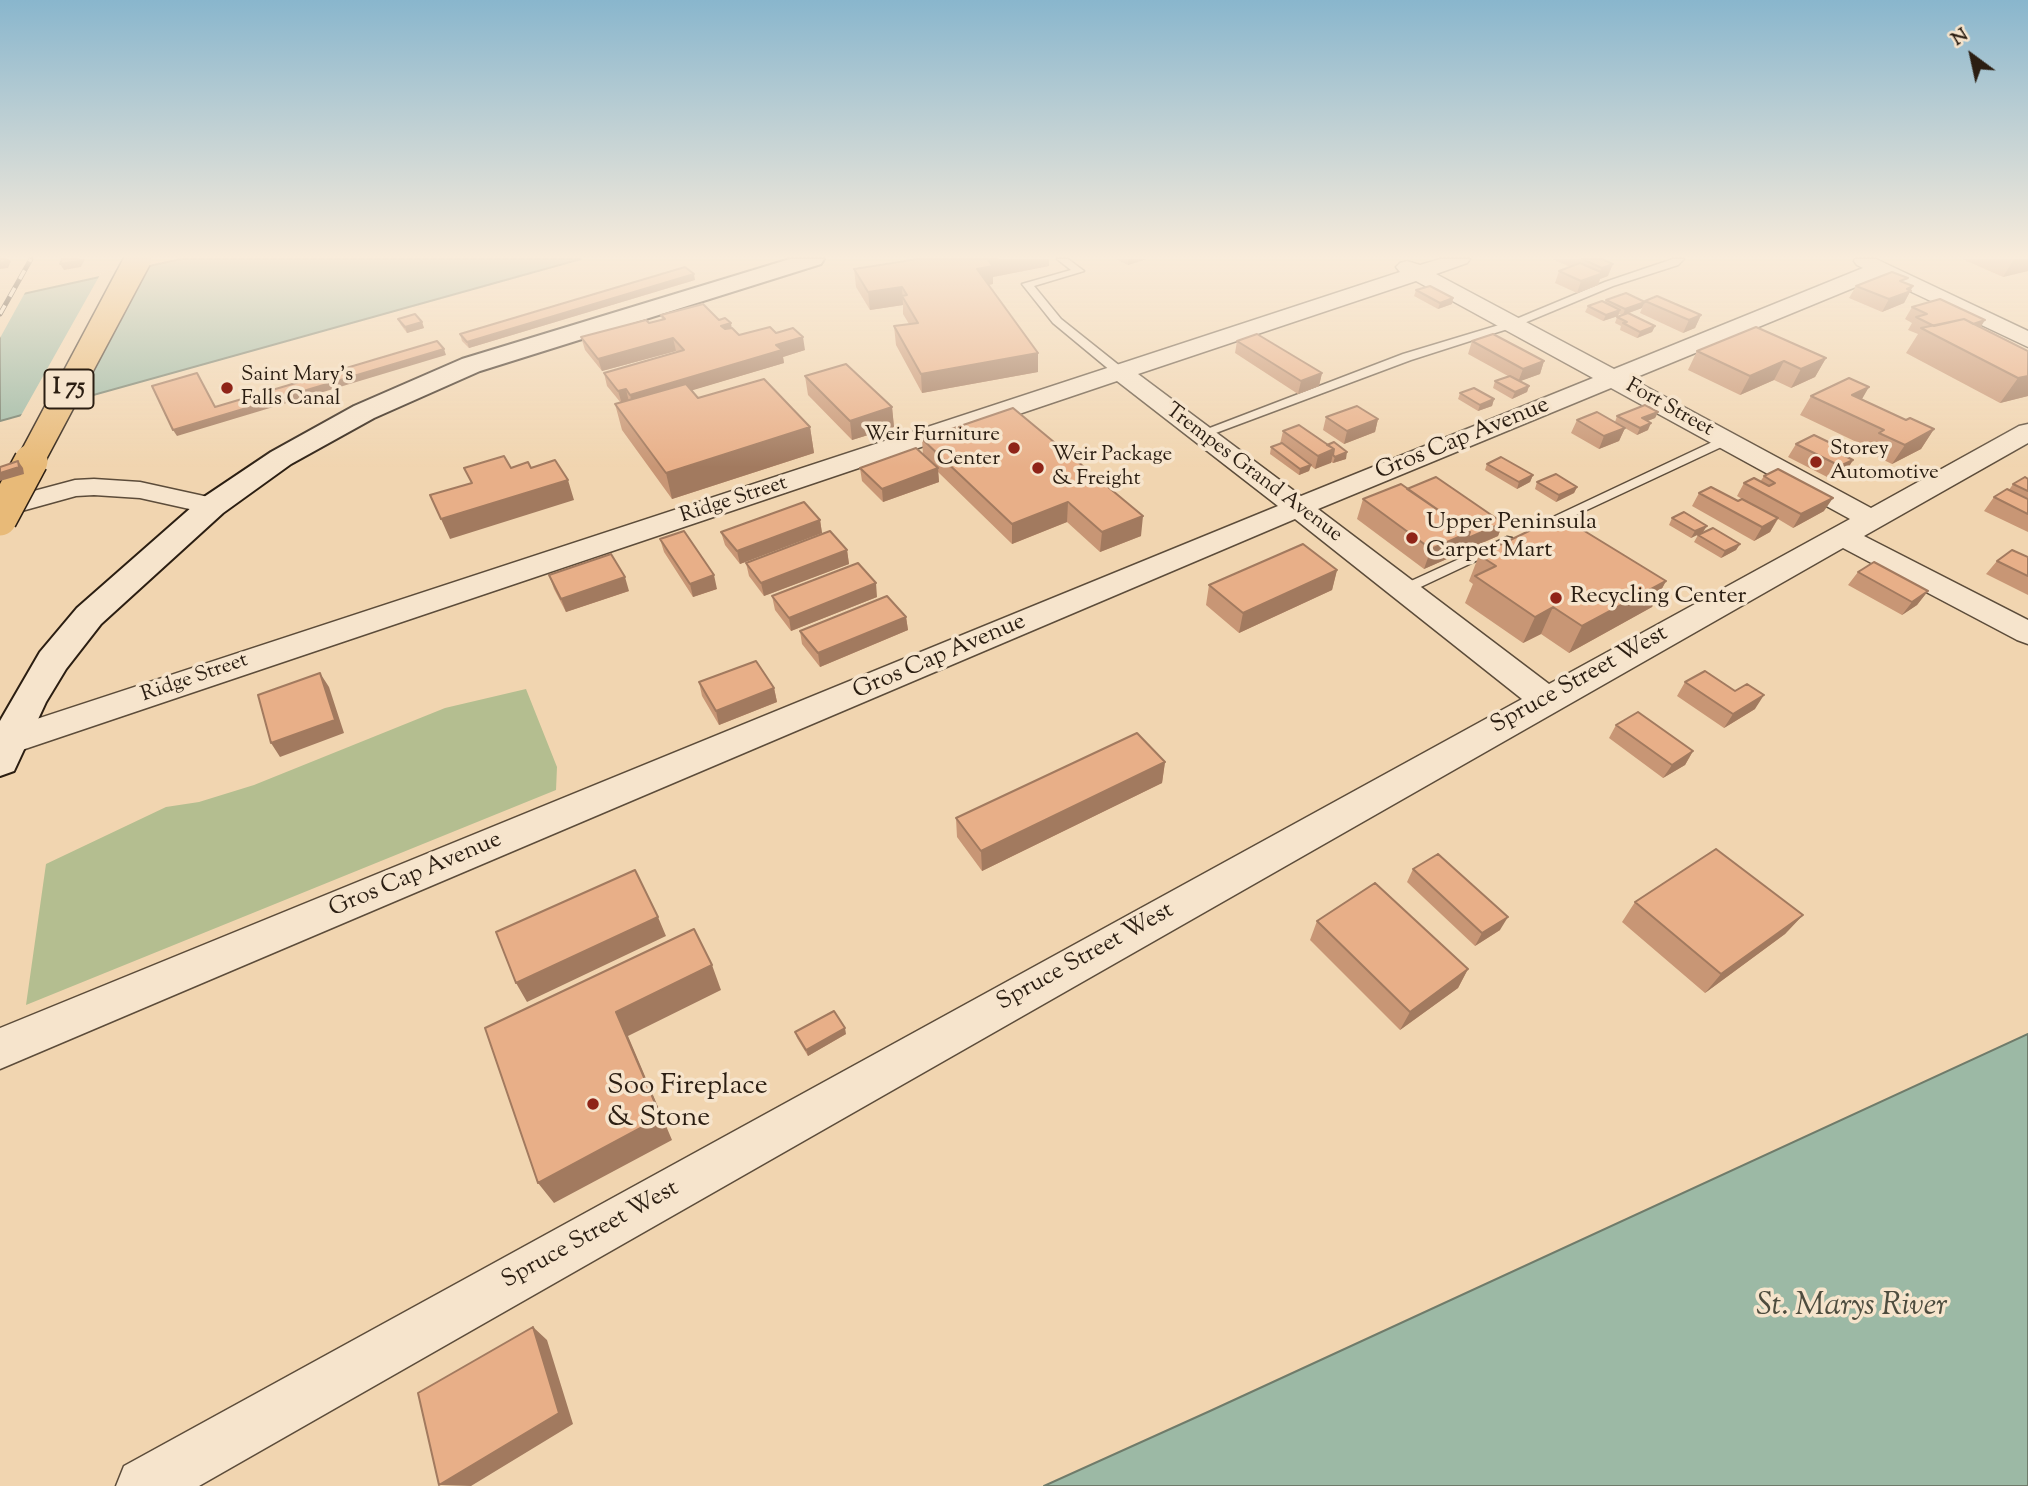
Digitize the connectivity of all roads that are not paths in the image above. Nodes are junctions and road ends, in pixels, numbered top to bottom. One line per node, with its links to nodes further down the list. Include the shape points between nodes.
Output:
1 (101, 328): 18 (highway, I 75, bridge)
2 (589, 328): 15 (street, via 471,365 364,412 281,458)
3 (1066, 328): 10 (lane, Trempes Grand Avenue)
4 (1253, 328): 10 (street, Ridge Street)
5 (1499, 328): 13 (lane, via 1407,357)
6 (1521, 328): 11 (street, Fort Street)
7 (1726, 328): 11 (street, Gros Cap Avenue)
8 (2004, 328): 9 (street)
9 (2028, 340)
10 (1121, 373): 13 (street, Trempes Grand Avenue); 23 (street, Ridge Street)
11 (1614, 378): 14 (street, Fort Street); 16 (street, Gros Cap Avenue)
12 (2028, 432): 19 (street, Spruce Street West)
13 (1200, 434): 16 (street, Trempes Grand Avenue)
14 (1725, 440): 19 (street, Fort Street); 20 (lane)
15 (212, 506): 17 (street, via 140,490 94,487); 23 (street, via 89,616 52,661)
16 (1297, 508): 20 (street, Trempes Grand Avenue); 24 (street, Gros Cap Avenue)
17 (0, 509)
18 (0, 519)
19 (1857, 528): 21 (street, Fort Street); 22 (street, Spruce Street West)
20 (1405, 589): 22 (street, Trempes Grand Avenue)
21 (2028, 633)
22 (1546, 700): 25 (street, Spruce Street West)
23 (3, 752)
24 (0, 1049)
25 (144, 1486)

